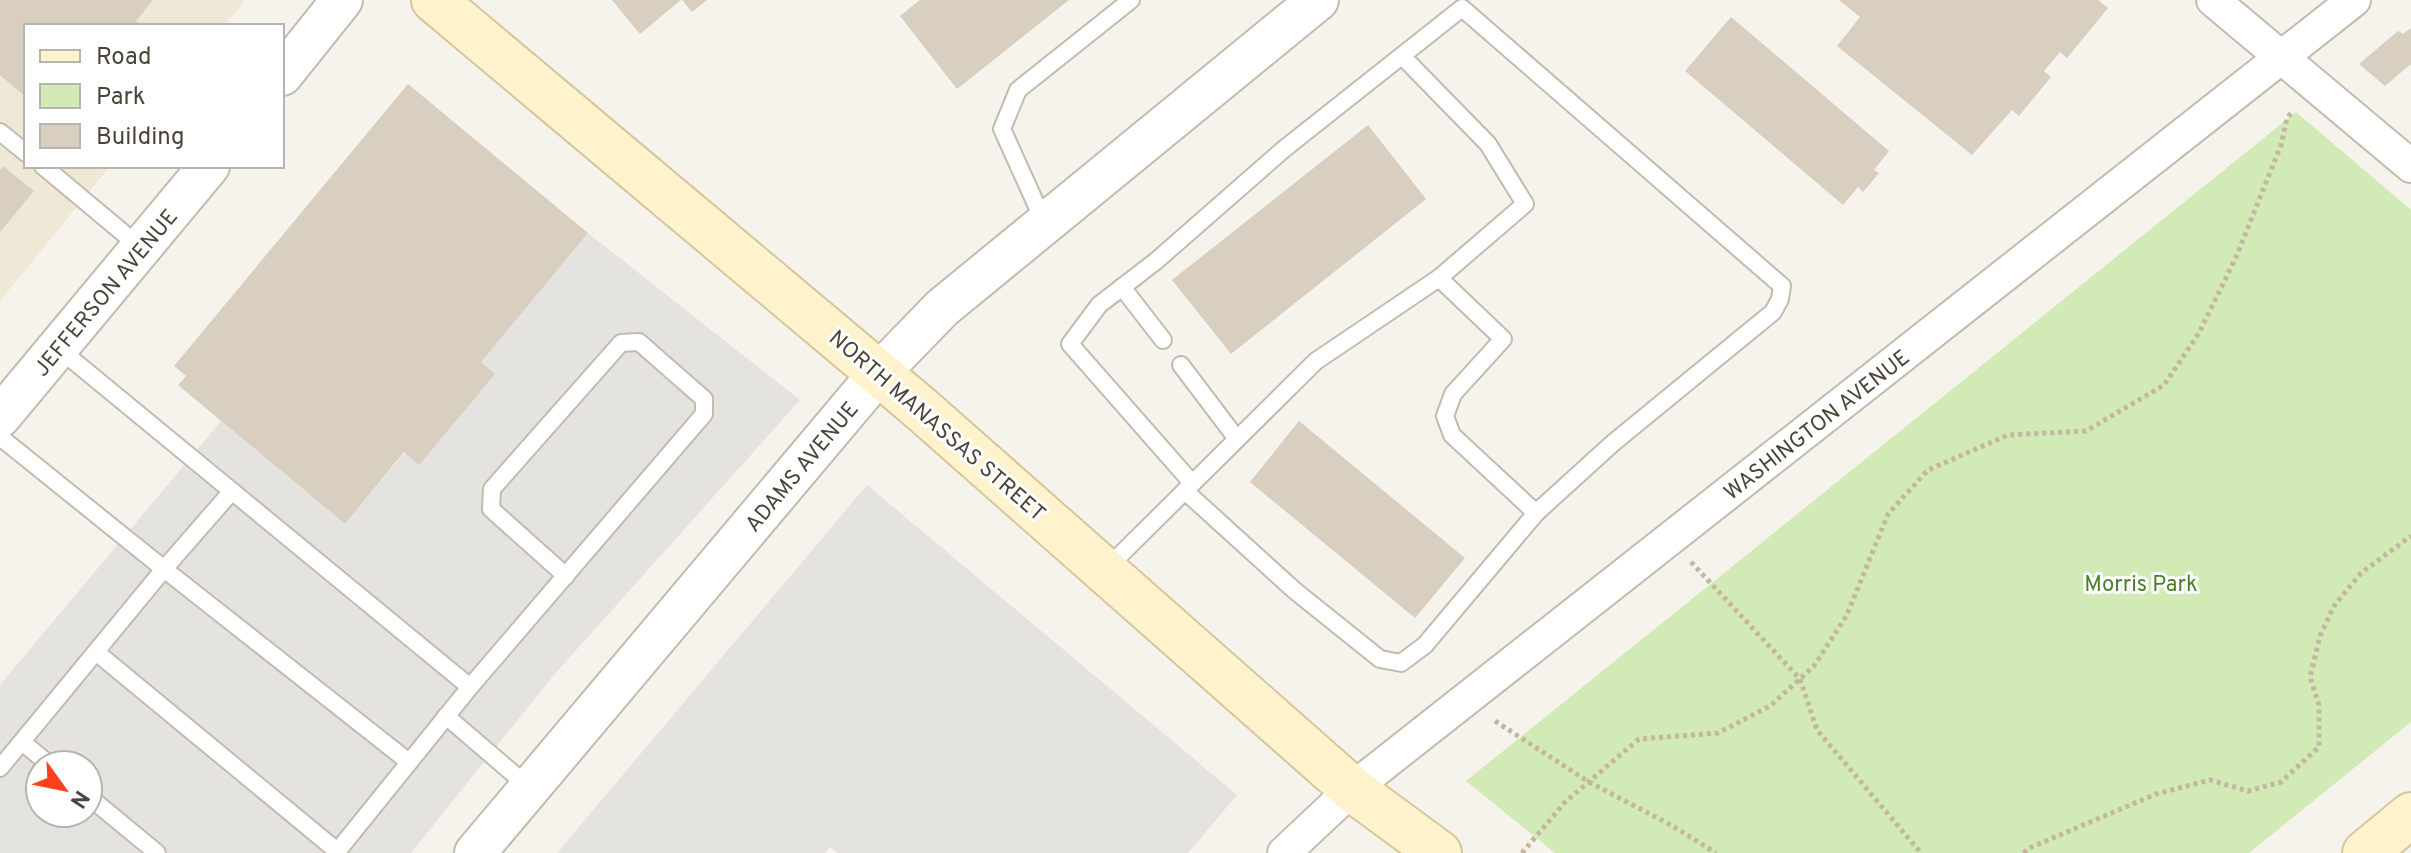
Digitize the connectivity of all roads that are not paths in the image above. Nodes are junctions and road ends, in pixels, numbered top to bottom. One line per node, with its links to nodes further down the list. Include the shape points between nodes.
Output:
1 (342, 0): 9 (street)
2 (434, 0): 22 (main road, NORTH MANASSAS STREET)
3 (1131, 0): 15 (lane, via 1018,90 1002,129)
4 (1318, 0): 15 (street, ADAMS AVENUE)
5 (2213, 0): 8 (street)
6 (2354, 0): 8 (street, WASHINGTON AVENUE)
7 (1402, 56): 17 (lane, via 1488,144 1525,204); 18 (lane); 28 (lane, via 1462,8 1782,286 1773,312)
8 (2283, 58): 12 (street); 40 (street, WASHINGTON AVENUE)
9 (284, 72)
10 (0, 132): 11 (lane)
11 (24, 151)
12 (2411, 166)
13 (45, 168): 16 (lane)
14 (207, 168): 16 (street, JEFFERSON AVENUE)
15 (1045, 225): 22 (street, ADAMS AVENUE, via 942,308)
16 (142, 248): 20 (street, JEFFERSON AVENUE)
17 (1439, 278): 25 (lane, via 1316,361); 28 (lane, via 1503,339 1453,394 1445,416 1452,435)
18 (1122, 287): 19 (lane); 26 (lane, via 1099,305 1070,344)
19 (1163, 340)
20 (58, 348): 23 (street, JEFFERSON AVENUE); 27 (lane)
21 (1181, 365): 25 (lane)
22 (879, 373): 30 (main road, NORTH MANASSAS STREET); 39 (street, ADAMS AVENUE)
23 (0, 417)
24 (0, 437): 29 (lane)
25 (1237, 439): 26 (lane)
26 (1189, 487): 28 (lane, via 1294,590 1380,659 1401,663 1425,645); 30 (lane)
27 (232, 491): 29 (lane); 33 (lane)
28 (1536, 513)
29 (164, 569): 32 (lane); 37 (lane)
30 (1104, 571): 40 (main road, NORTH MANASSAS STREET)
31 (566, 576): 31 (lane, via 704,414 704,399 639,342 621,343 492,489 491,509); 33 (lane)
32 (96, 652): 35 (lane); 44 (lane)
33 (470, 687): 34 (lane)
34 (446, 716): 37 (lane); 39 (lane)
35 (22, 742): 36 (lane); 38 (lane)
36 (31, 749)
37 (409, 762): 44 (lane)
38 (0, 768)
39 (530, 788): 46 (street, ADAMS AVENUE)
40 (1352, 789): 43 (main road, NORTH MANASSAS STREET); 47 (street, WASHINGTON AVENUE)
41 (104, 809): 45 (lane)
42 (2411, 815): 48 (main road)
43 (1432, 851)
44 (336, 852)
45 (157, 853)
46 (475, 853)
47 (1284, 853)
48 (2365, 853)

